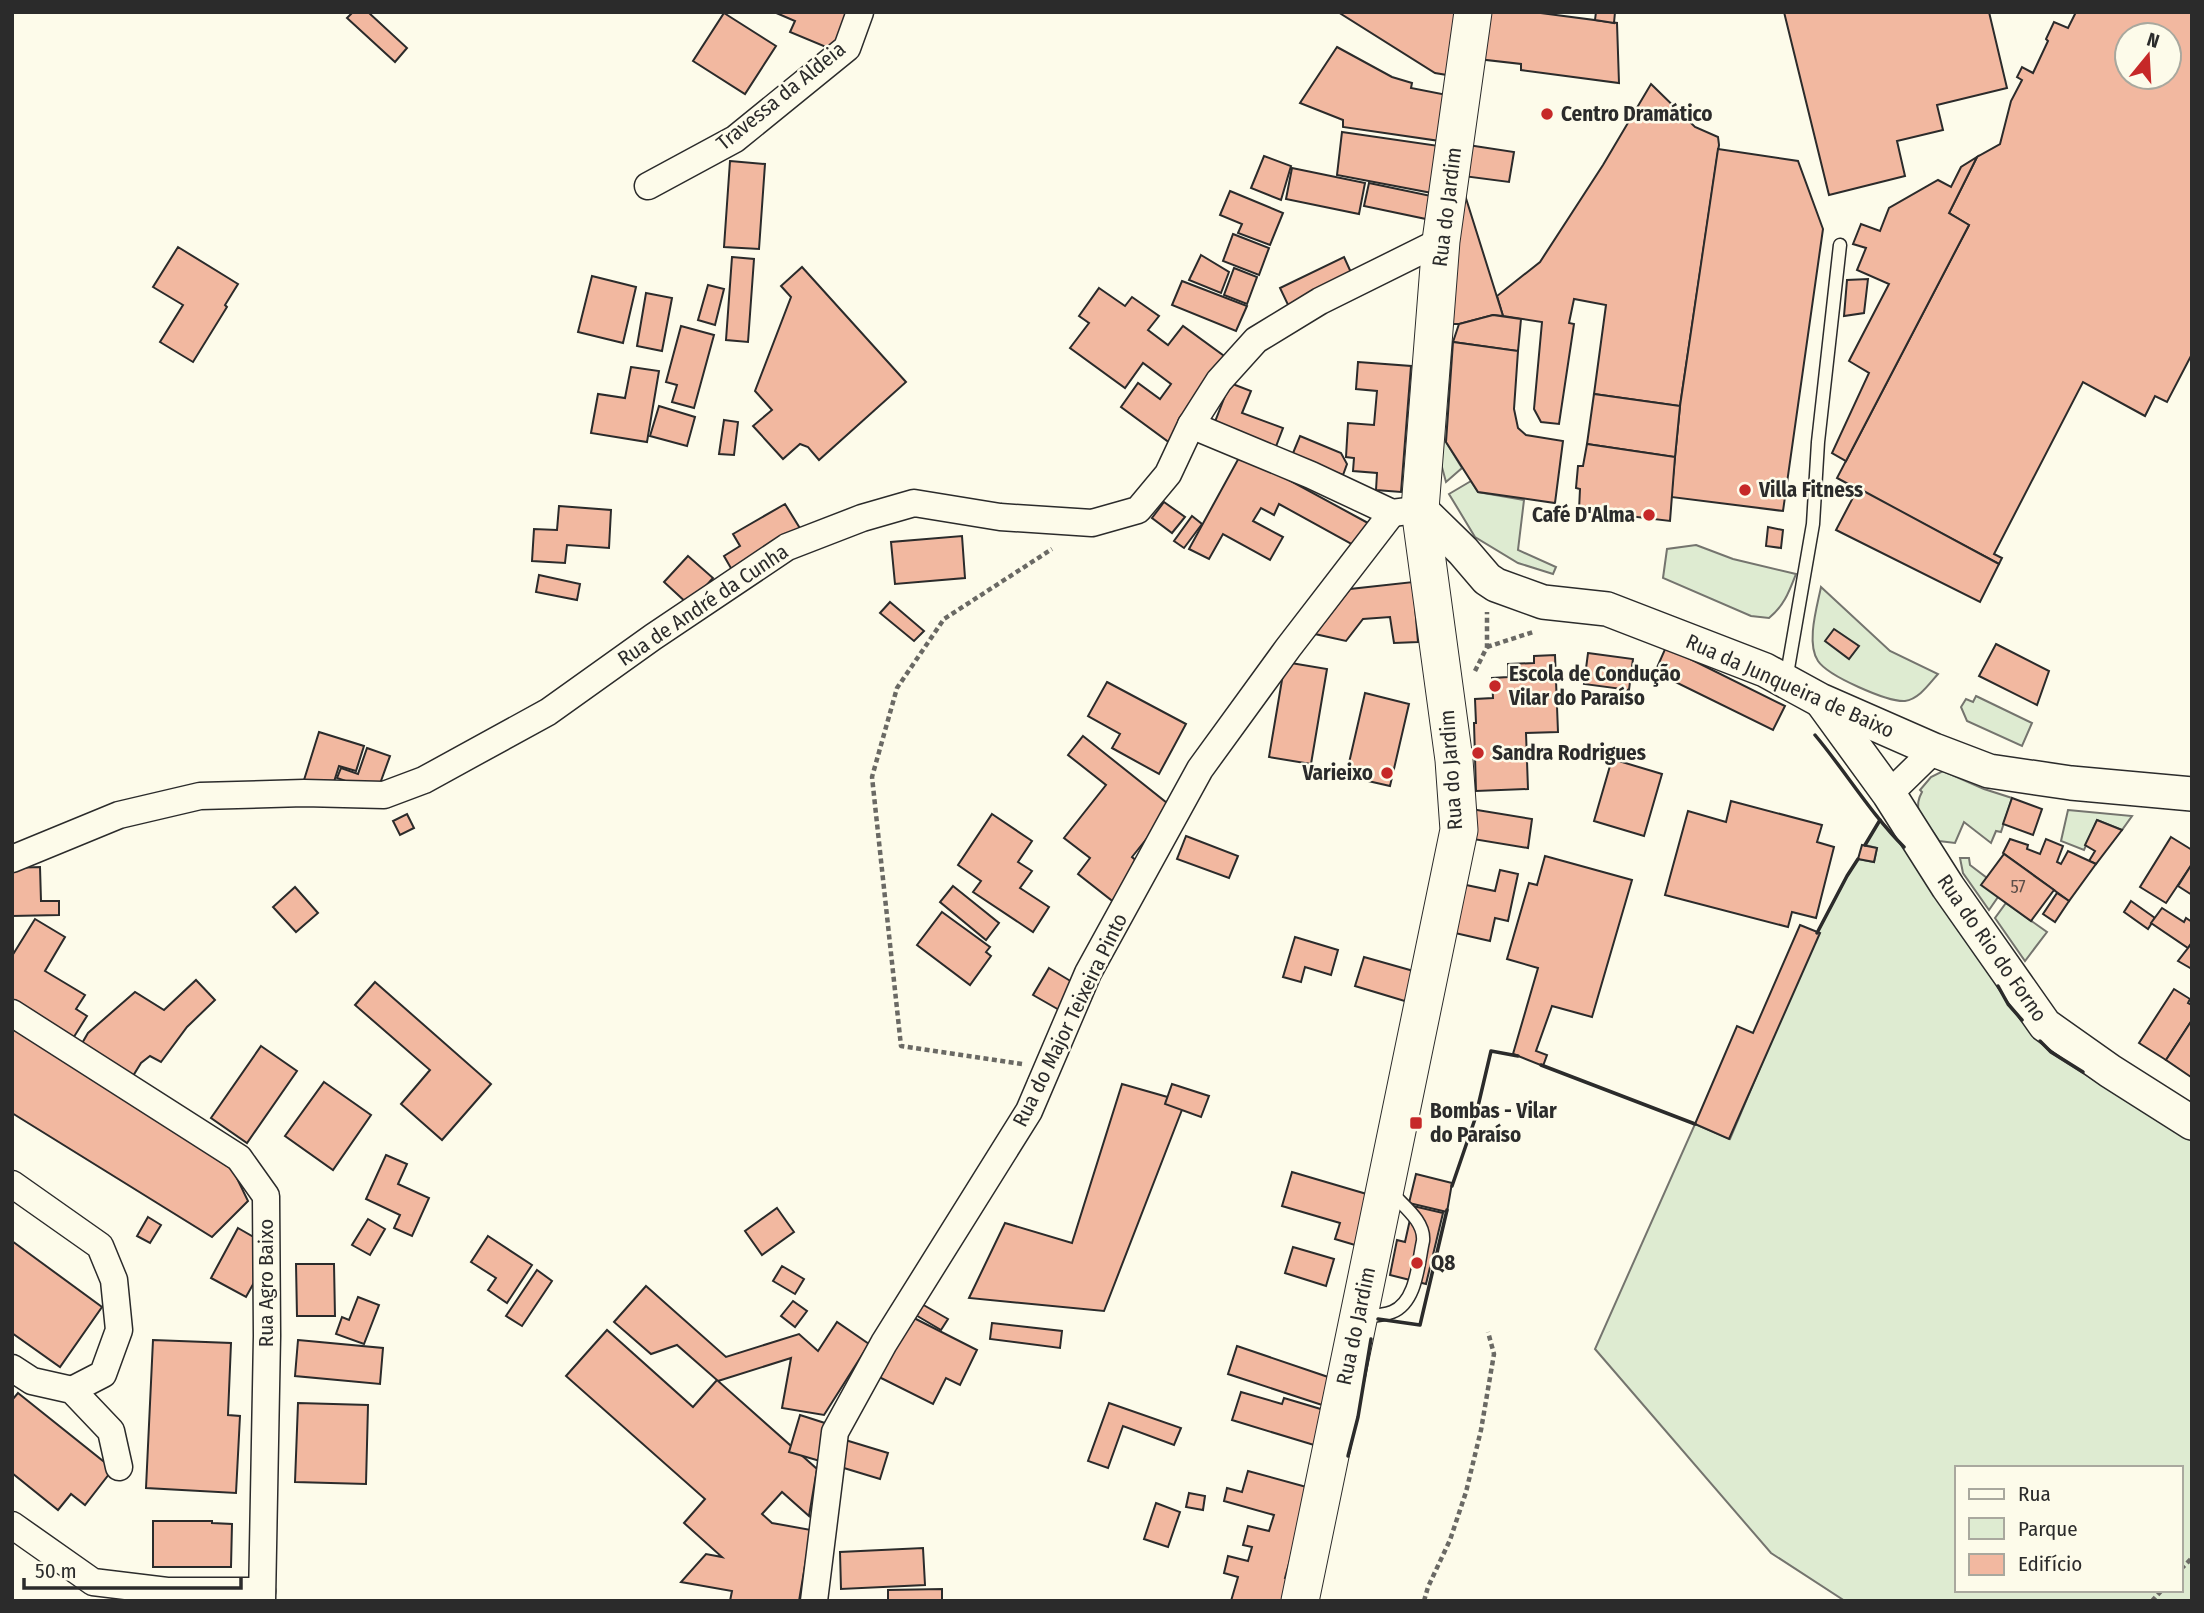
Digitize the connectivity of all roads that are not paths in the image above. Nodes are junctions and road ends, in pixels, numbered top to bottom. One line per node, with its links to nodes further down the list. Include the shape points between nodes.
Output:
1 (860, 12): 3 (street, Travessa da Aldeia, via 847,48 735,139)
2 (1473, 12): 4 (main road, Rua do Jardim)
3 (648, 186)
4 (1441, 241): 6 (street, Rua de André da Cunha, via 1320,301 1256,340 1219,382); 7 (main road, Rua do Jardim)
5 (1840, 245): 8 (lane, via 1813,523)
6 (1191, 425): 7 (street); 13 (street, Rua de André da Cunha, via 1168,474 1138,510 1093,523 1000,517 915,503 787,547 548,712 424,780 384,795 200,796 119,815)
7 (1406, 511): 8 (street, Rua da Junqueira de Baixo, via 1463,551 1496,585 1543,603 1607,609); 17 (main road, Rua do Jardim, via 1454,760 1459,830); 24 (street, Rua do Major Teixeira Pinto, via 1288,648 1200,769 1088,973 1029,1111 884,1343 835,1432)
8 (1786, 680): 9 (street, Rua da Junqueira de Baixo)
9 (1820, 700): 10 (street, Rua da Junqueira de Baixo); 11 (street, Rua do Rio do Forno)
10 (1934, 750): 11 (street); 12 (street, Rua da Junqueira de Baixo, via 1989,771)
11 (1889, 794): 15 (street, Rua do Rio do Forno, via 2045,1025)
12 (2192, 794)
13 (12, 859)
14 (12, 1013): 23 (street, Rua Agro Baixo, via 239,1158 266,1196)
15 (2192, 1123)
16 (12, 1184): 20 (street, via 100,1246 114,1280 119,1329 103,1374)
17 (1386, 1187): 18 (main road, Rua do Jardim); 18 (lane, via 1420,1224 1423,1241 1410,1295 1402,1305 1392,1312)
18 (1357, 1319): 25 (main road, Rua do Jardim)
19 (12, 1367): 20 (street, via 33,1381)
20 (72, 1390): 21 (street, via 111,1431)
21 (120, 1468)
22 (12, 1525): 23 (street, via 93,1582)
23 (262, 1596)
24 (814, 1601)
25 (1300, 1601)

